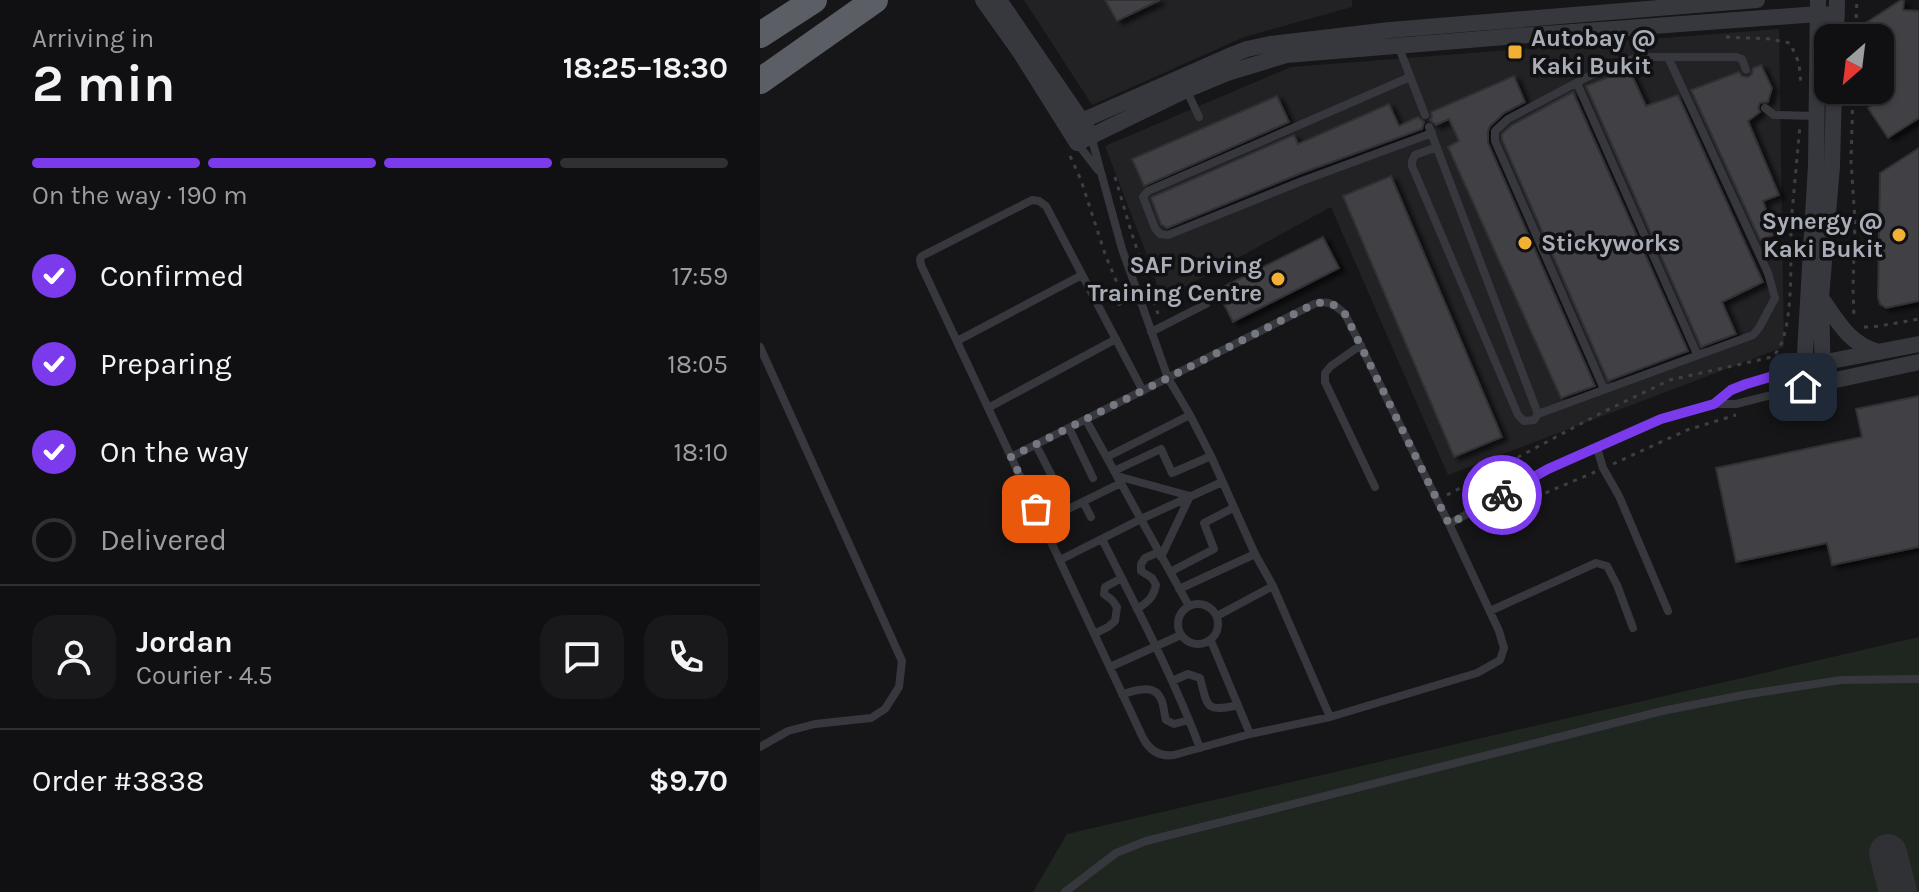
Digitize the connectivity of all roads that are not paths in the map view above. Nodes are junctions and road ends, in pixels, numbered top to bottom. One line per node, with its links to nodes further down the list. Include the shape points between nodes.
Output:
1 (814, 0): 8 (highway); 10 (highway)
2 (875, 0): 15 (highway)
3 (983, 0): 23 (street)
4 (999, 0): 23 (street)
5 (1757, 0): 9 (street)
6 (1818, 7): 7 (street); 11 (street); 21 (street)
7 (1837, 7)
8 (760, 18)
9 (1390, 30): 11 (lane); 17 (street, via 1247,49)
10 (760, 35)
11 (1398, 47): 14 (lane); 17 (street, via 1286,55)
12 (1668, 57): 13 (lane, via 1736,57); 16 (lane, via 1612,64); 38 (lane, via 1775,298 1753,335)
13 (1746, 70)
14 (1410, 77): 20 (lane); 24 (lane, via 1143,197 1155,228 1168,235 1431,130)
15 (760, 81)
16 (1577, 83): 38 (lane); 45 (lane, via 1508,119 1494,134)
17 (1183, 84): 22 (lane); 23 (street)
18 (1834, 104): 29 (street)
19 (1765, 108): 21 (lane, via 1774,115)
20 (1425, 115)
21 (1808, 116): 26 (street, via 1816,165)
22 (1199, 117)
23 (1078, 136): 25 (lane); 25 (lane)
24 (1437, 147): 49 (lane); 49 (lane, via 1415,155 1412,166 1518,415 1524,421)
25 (1101, 174): 31 (lane)
26 (1813, 220): 27 (lane); 41 (street)
27 (1773, 227)
28 (1082, 275): 32 (lane); 33 (lane); 33 (lane, via 1046,206 1035,200 926,252 921,265)
29 (1821, 298): 37 (street, via 1848,337); 39 (street)
30 (1206, 304): 31 (lane)
31 (1151, 332): 42 (lane)
32 (1116, 339): 46 (lane); 48 (lane)
33 (957, 341): 48 (lane)
34 (1919, 344): 37 (street)
35 (1361, 345): 42 (lane, via 1345,314 1324,301); 67 (lane, via 1331,366 1325,382); 75 (lane)
36 (760, 347): 104 (lane, via 902,661 899,687 885,709 871,718 788,731)
37 (1881, 353): 39 (street)
38 (1697, 354): 45 (lane)
39 (1824, 361): 41 (street); 43 (street)
40 (1919, 362): 43 (street)
41 (1804, 367): 44 (street); 47 (lane, via 1731,390)
42 (1168, 378): 46 (lane); 50 (lane)
43 (1823, 382): 44 (street)
44 (1803, 387): 47 (lane, via 1736,404)
45 (1604, 389): 49 (lane)
46 (1143, 391): 51 (lane)
47 (1714, 404): 56 (lane, via 1661,419)
48 (988, 408): 58 (lane)
49 (1538, 414)
50 (1190, 415): 54 (lane); 57 (lane)
51 (1086, 420): 53 (lane); 59 (lane)
52 (1144, 426): 54 (lane)
53 (1069, 428): 55 (lane); 60 (lane)
54 (1148, 436): 59 (lane)
55 (1036, 445): 58 (lane); 65 (lane)
56 (1597, 448): 75 (lane); 89 (lane)
57 (1211, 456): 63 (lane, via 1172,473 1161,449); 66 (lane)
58 (1011, 457): 79 (lane)
59 (1107, 457): 63 (lane)
60 (1087, 465): 61 (lane); 64 (lane)
61 (1077, 470)
62 (1064, 476): 65 (lane)
63 (1117, 476): 69 (lane); 70 (lane); 74 (lane)
64 (1093, 478)
65 (1055, 482): 68 (lane)
66 (1222, 482): 69 (lane); 71 (lane)
67 (1375, 487)
68 (1061, 494)
69 (1190, 496): 74 (lane); 77 (lane)
70 (1083, 502): 72 (lane); 73 (lane)
71 (1233, 508): 78 (lane); 80 (lane, via 1204,523 1214,549)
72 (1062, 512)
73 (1091, 517)
74 (1141, 519): 76 (lane); 77 (lane)
75 (1449, 524): 88 (lane)
76 (1102, 539): 79 (lane); 82 (lane)
77 (1160, 554): 80 (lane); 87 (lane, via 1141,564 1141,571 1156,585 1150,601)
78 (1255, 554): 81 (lane); 84 (lane)
79 (1060, 560): 92 (lane)
80 (1170, 572): 85 (lane)
81 (1210, 574): 83 (lane); 85 (lane)
82 (1122, 578): 87 (lane); 92 (lane, via 1105,587 1104,594 1117,607 1115,621)
83 (1214, 584)
84 (1273, 586): 90 (lane); 101 (lane)
85 (1179, 589): 86 (lane)
86 (1189, 606): 90 (lane, via 1202,604); 93 (lane, via 1178,622)
87 (1137, 609): 95 (lane)
88 (1490, 611): 91 (lane, via 1596,563 1607,566); 101 (lane, via 1504,648 1490,667)
89 (1668, 611)
90 (1217, 616): 94 (lane, via 1218,629)
91 (1633, 628)
92 (1094, 634): 96 (lane)
93 (1181, 635): 94 (lane, via 1198,645); 95 (lane)
94 (1211, 641): 100 (lane)
95 (1156, 647): 96 (lane); 98 (lane)
96 (1110, 667): 99 (lane)
97 (1919, 679): 106 (lane, via 1841,680 1648,715 1146,841 1116,853)
98 (1172, 681): 100 (lane, via 1188,674 1200,678 1204,701 1211,707); 102 (lane)
99 (1122, 694): 102 (lane, via 1142,688 1153,691 1161,697 1166,720); 105 (lane, via 1147,746 1156,753)
100 (1238, 705): 103 (lane)
101 (1330, 717): 103 (lane)
102 (1189, 720): 105 (lane)
103 (1250, 734): 105 (lane)
104 (760, 747)
105 (1200, 748)
106 (1065, 892)

